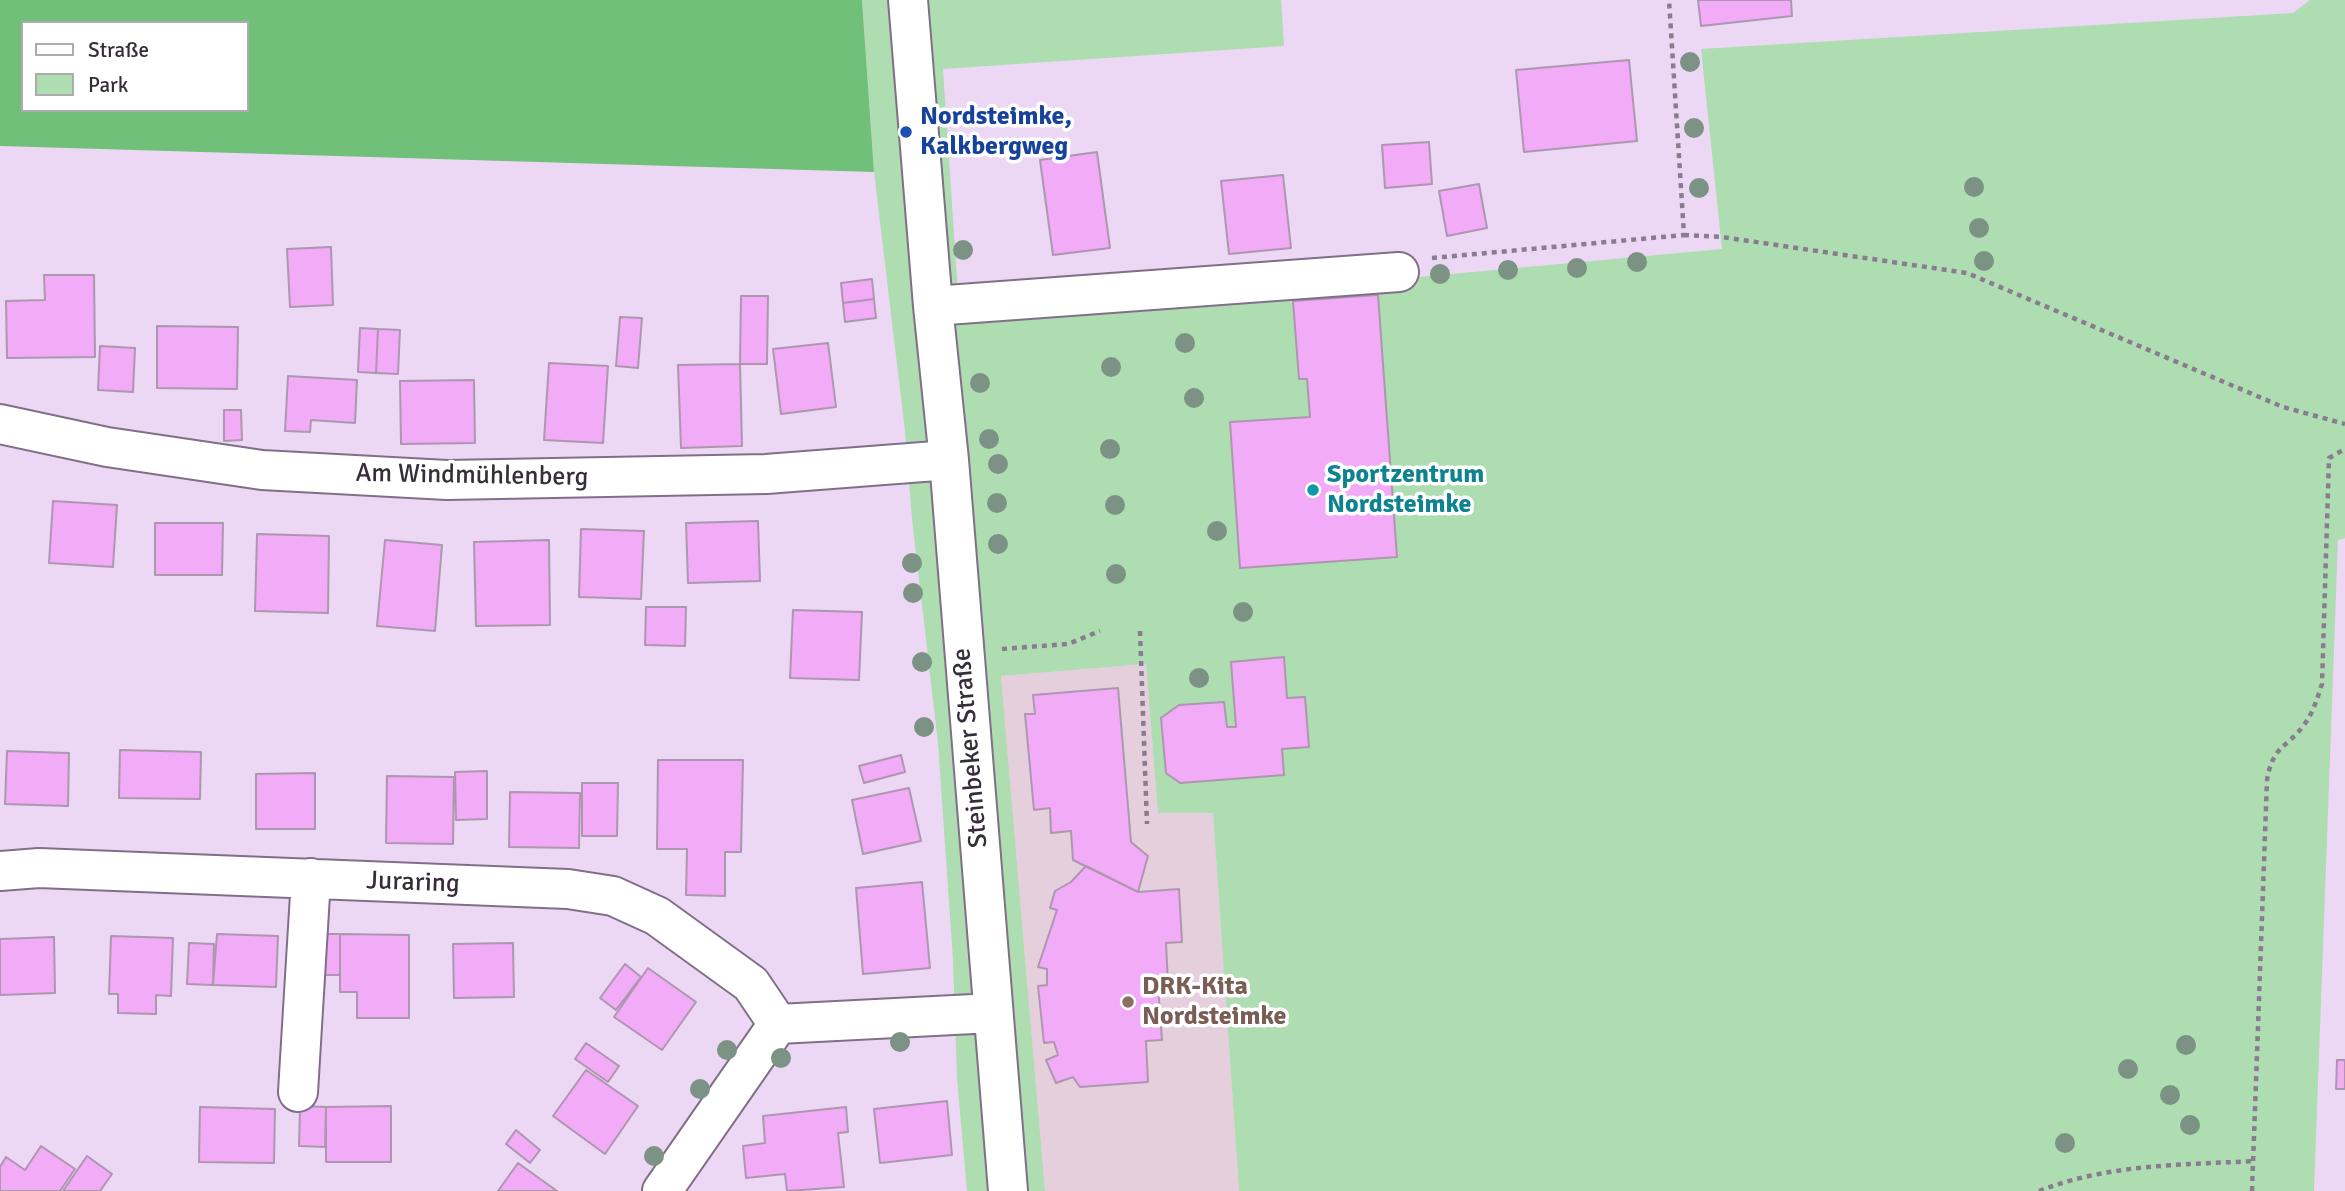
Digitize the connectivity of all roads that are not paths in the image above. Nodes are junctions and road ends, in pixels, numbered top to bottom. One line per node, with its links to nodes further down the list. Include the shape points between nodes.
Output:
1 (908, 0): 3 (street, Steinbeker Straße)
2 (1399, 272): 3 (street)
3 (933, 306): 5 (street, Steinbeker Straße)
4 (0, 424): 5 (street, Am Windmühlenberg, via 107,447 262,470 447,480 766,474)
5 (949, 460): 8 (street, Steinbeker Straße)
6 (0, 871): 7 (street, Juraring, via 39,867)
7 (311, 878): 9 (street, Juraring, via 568,889 612,896 657,916 751,984); 10 (street)
8 (993, 1013): 9 (street); 12 (street, Steinbeker Straße)
9 (778, 1024): 11 (street)
10 (298, 1092)
11 (662, 1191)
12 (1007, 1191)

